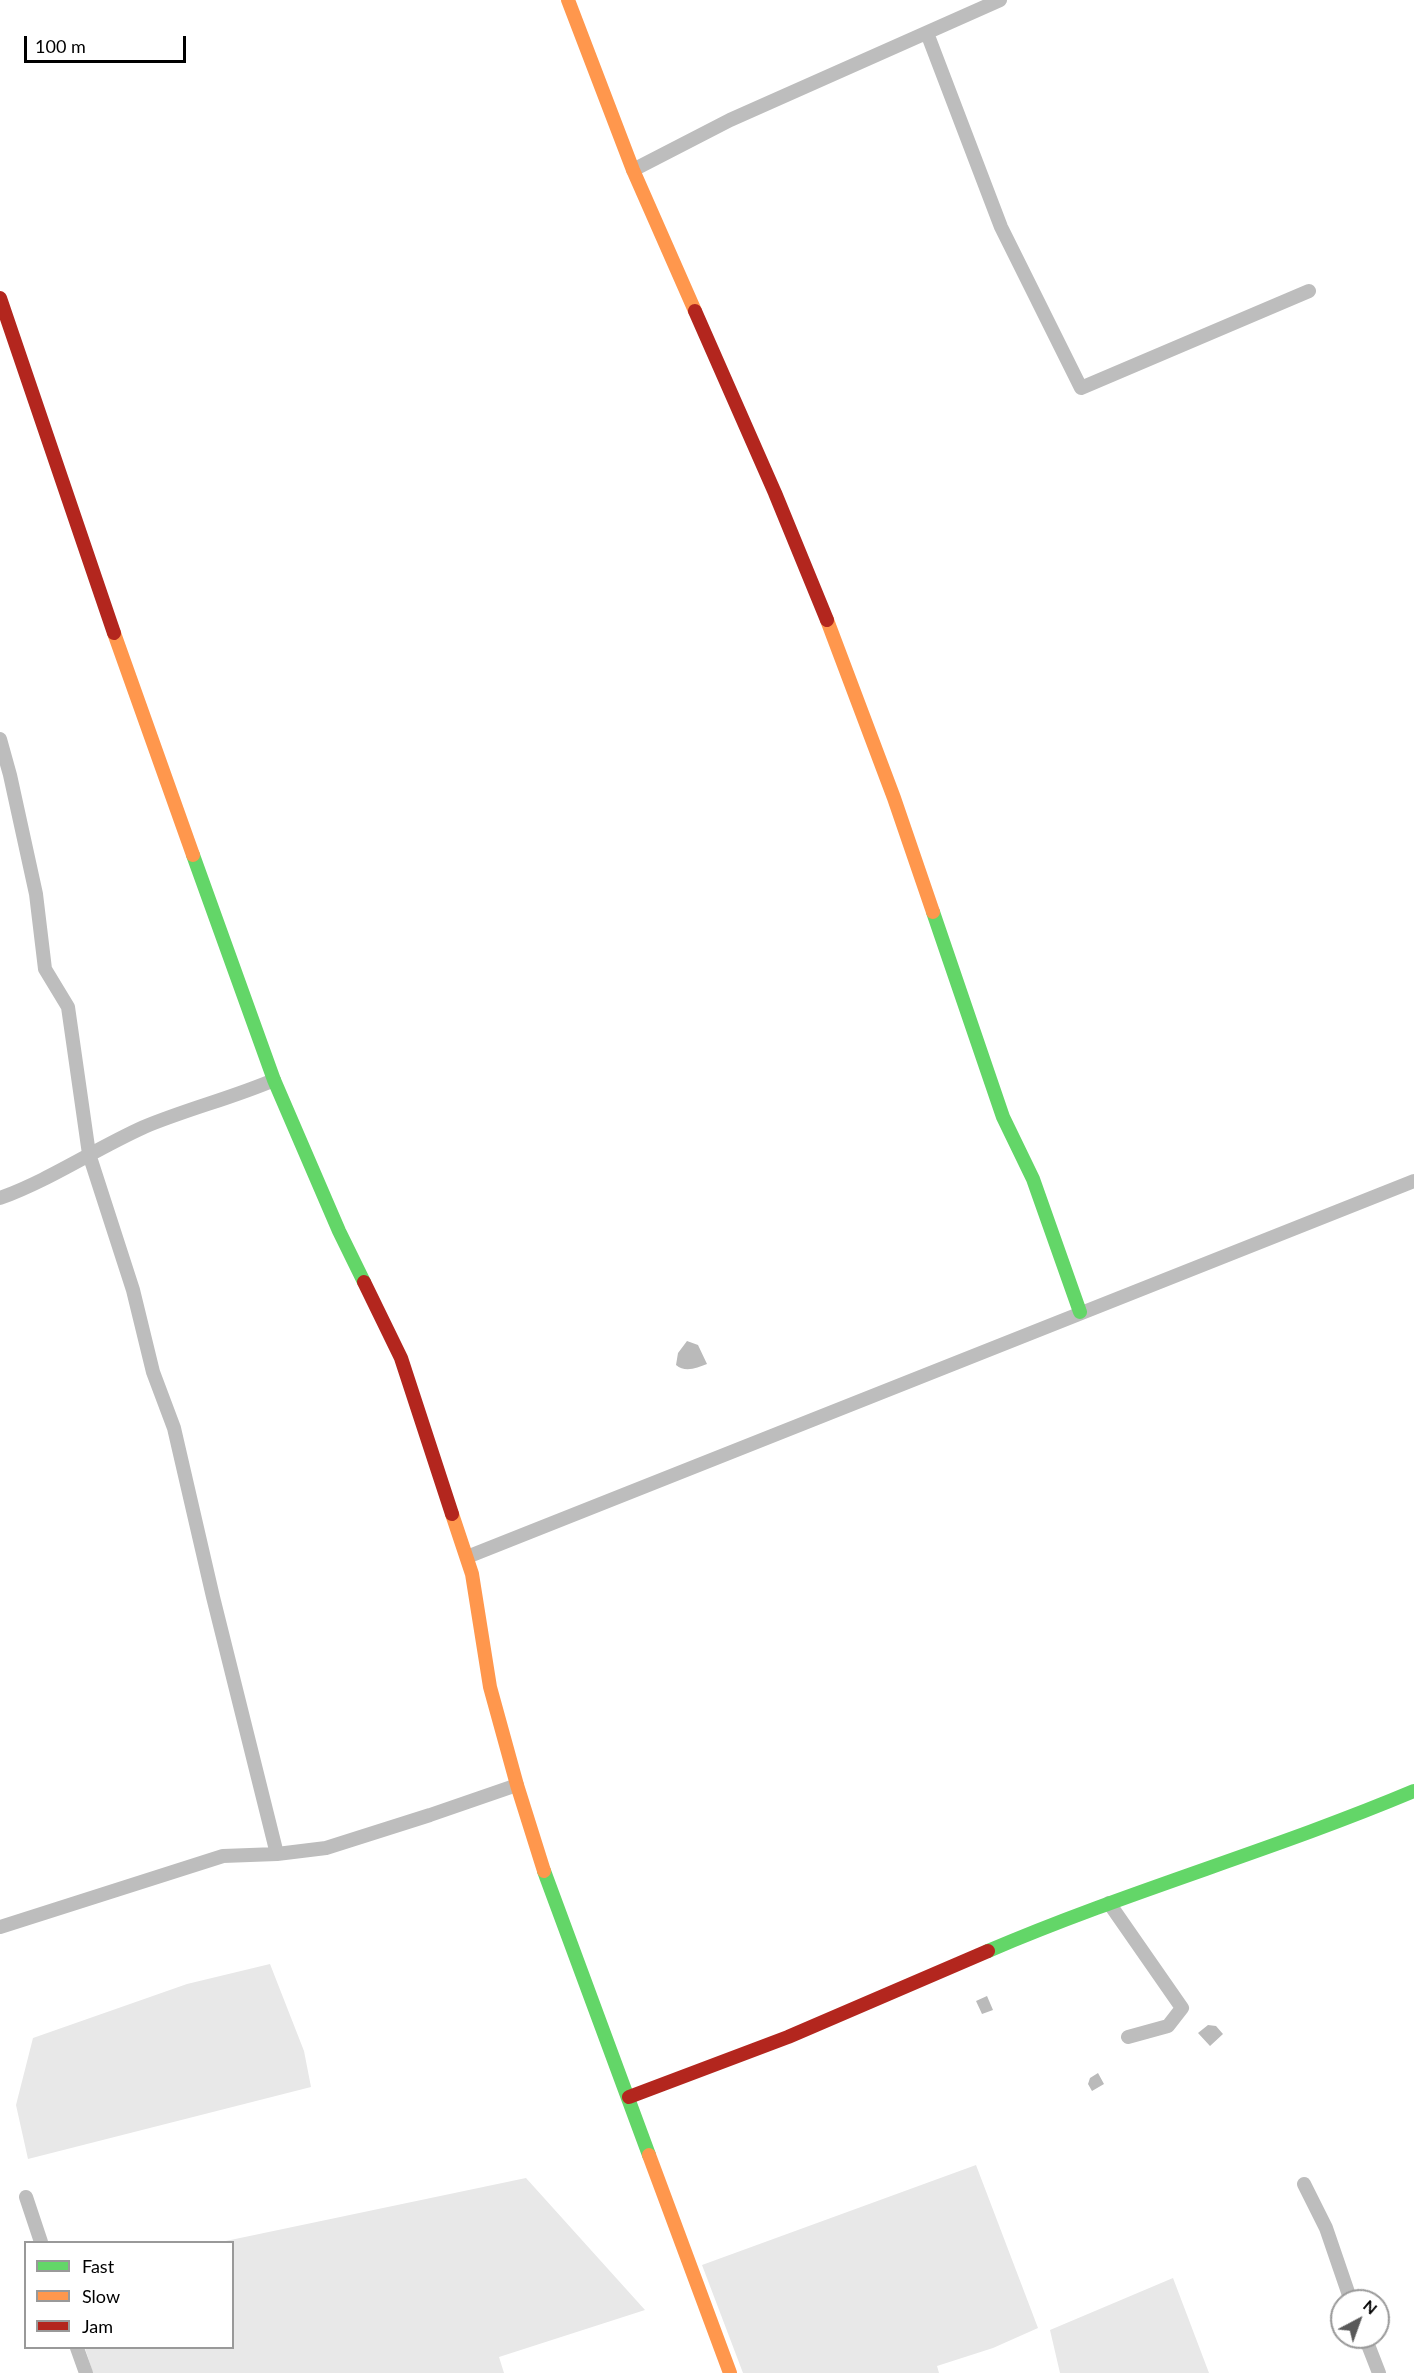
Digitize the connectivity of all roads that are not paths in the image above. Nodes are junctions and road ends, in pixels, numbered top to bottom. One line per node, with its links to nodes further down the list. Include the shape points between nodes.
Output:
1 (568, 0): 4 (street)
2 (1000, 0): 3 (street)
3 (927, 33): 4 (street, via 711,129); 5 (street, via 1001,227 1081,388)
4 (633, 170): 12 (street, via 824,612 894,798 1003,1117 1033,1179)
5 (1309, 291)
6 (0, 298): 8 (street, via 99,591)
7 (0, 739): 9 (street, via 36,894 45,969 68,1007)
8 (274, 1080): 9 (street, via 146,1127); 13 (street, via 339,1231 401,1358)
9 (89, 1154): 11 (street, via 27,1188); 16 (street, via 133,1290 153,1372 174,1428)
10 (1414, 1181): 12 (street)
11 (0, 1198)
12 (1080, 1312): 13 (street)
13 (467, 1557): 14 (street, via 490,1687)
14 (517, 1785): 16 (street, via 326,1848); 20 (street, via 539,1857)
15 (1414, 1791): 17 (street, via 1353,1817)
16 (278, 1854): 18 (street, via 223,1856)
17 (1109, 1903): 19 (street, via 1182,2008 1168,2026); 20 (street, via 788,2037)
18 (0, 1927)
19 (1128, 2037)
20 (629, 2097): 28 (street)
21 (1304, 2184): 24 (street, via 1326,2228)
22 (26, 2197): 23 (street)
23 (41, 2241)
24 (1347, 2289)
25 (77, 2349): 27 (street)
26 (1370, 2349): 29 (street)
27 (86, 2373)
28 (730, 2373)
29 (1379, 2373)

